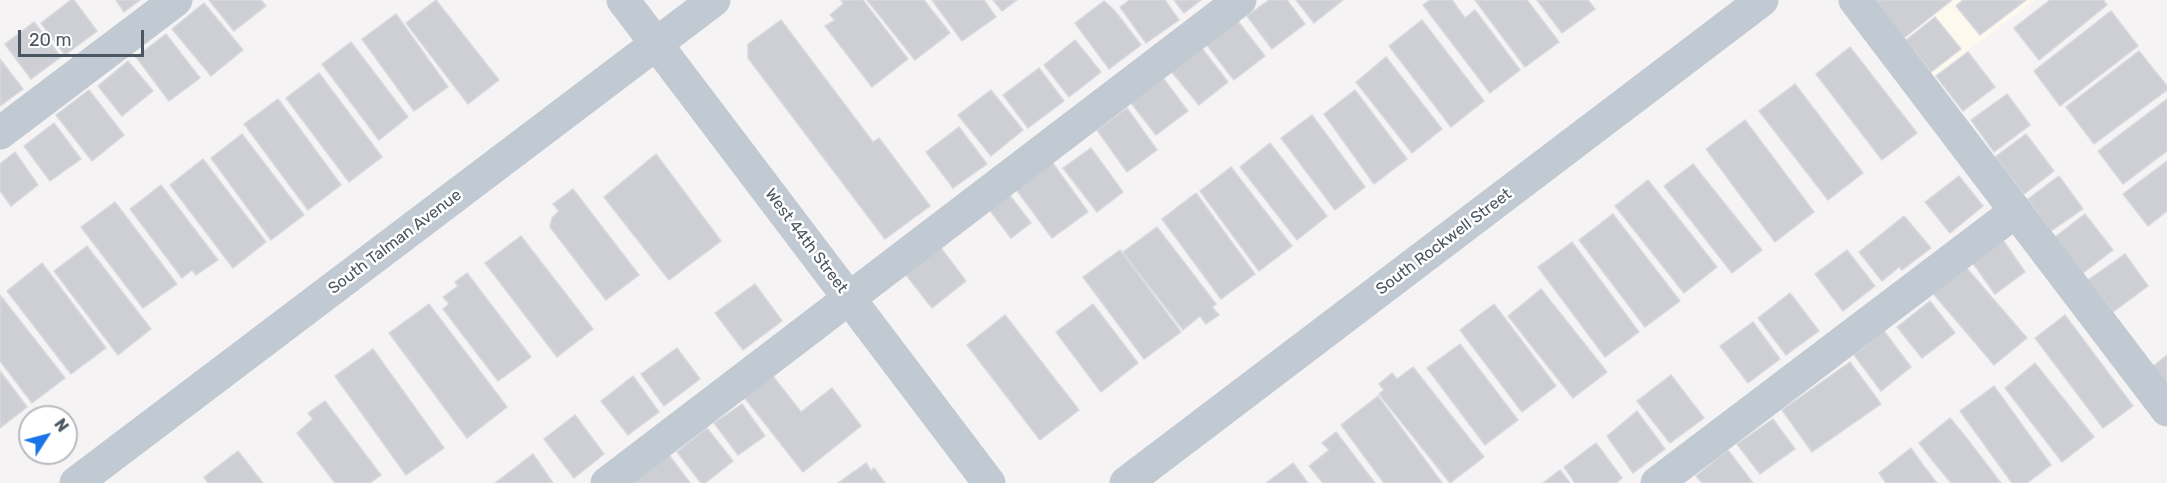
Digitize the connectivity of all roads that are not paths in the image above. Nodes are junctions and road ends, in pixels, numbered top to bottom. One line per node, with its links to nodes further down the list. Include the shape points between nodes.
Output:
1 (176, 0): 8 (street)
2 (623, 0): 7 (street, West 44th Street)
3 (714, 0): 7 (street, South Talman Avenue)
4 (1240, 0): 10 (street)
5 (1762, 0): 15 (street, South Rockwell Street)
6 (1855, 0): 9 (street)
7 (657, 44): 10 (street, West 44th Street); 12 (street, South Talman Avenue)
8 (0, 133)
9 (2016, 211): 11 (street); 16 (street)
10 (850, 299): 13 (street); 14 (street, West 44th Street)
11 (2167, 410)
12 (75, 483)
13 (607, 483)
14 (989, 483)
15 (1126, 483)
16 (1656, 483)

